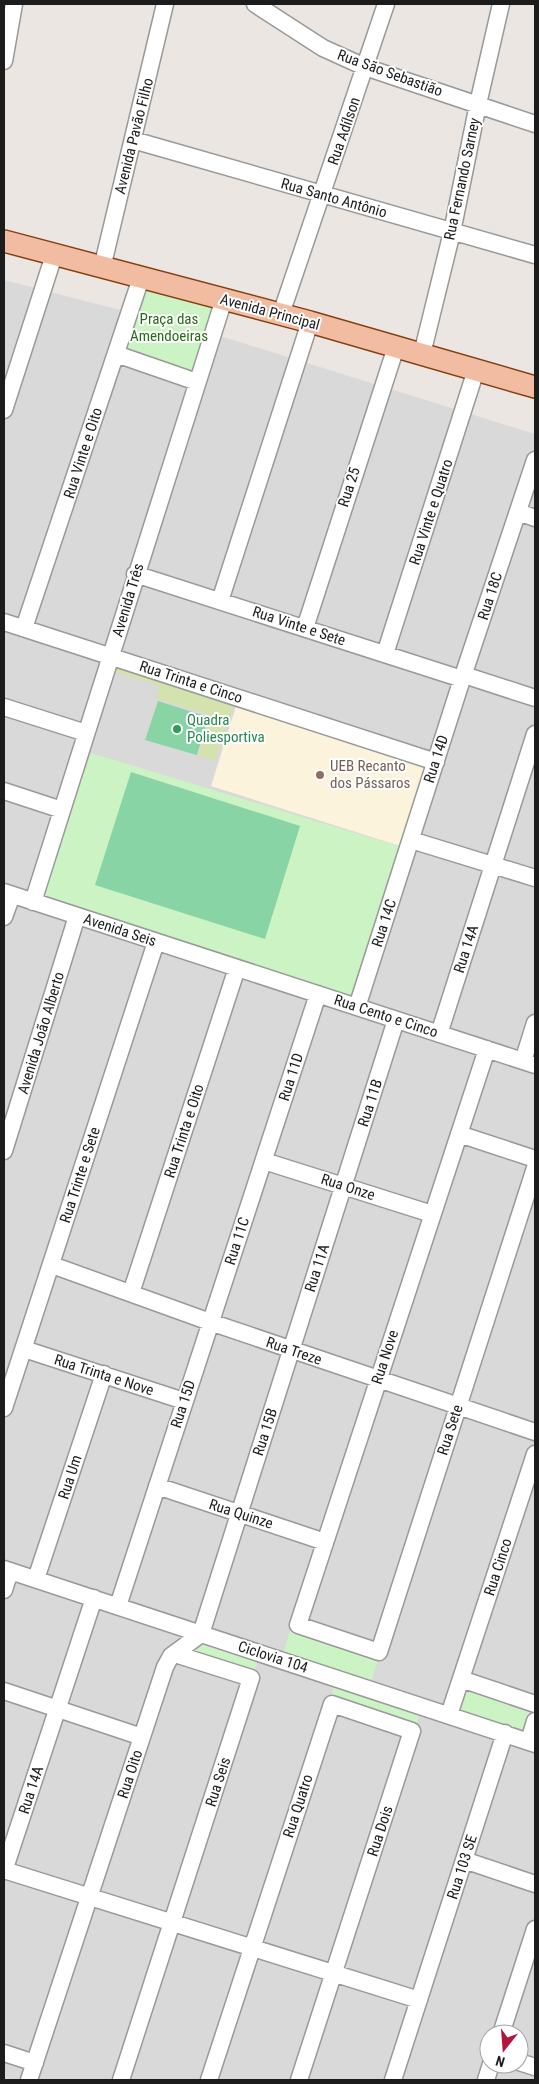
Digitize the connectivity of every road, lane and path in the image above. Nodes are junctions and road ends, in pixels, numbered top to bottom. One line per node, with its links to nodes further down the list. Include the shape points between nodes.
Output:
1 (14, 4): 6 (street)
2 (165, 4): 10 (street, Avenida Pavão Filho)
3 (255, 4): 7 (street, Rua São Sebastião, via 323,48)
4 (386, 4): 7 (street, Rua Adílson)
5 (501, 4): 8 (street, Rua Fernando Sarney)
6 (4, 61)
7 (365, 68): 8 (street, Rua São Sebastião); 11 (street, Rua Adílson)
8 (478, 104): 9 (street, Rua São Sebastião); 12 (street, Rua Fernando Sarney)
9 (535, 124)
10 (133, 140): 11 (street, Rua Santo Antônio); 16 (street, Avenida Pavão Filho)
11 (322, 194): 12 (street, Rua Santo Antônio); 19 (street, Rua Adílson)
12 (452, 232): 15 (street, Rua Santo Antônio); 23 (street, Rua Fernando Sarney)
13 (4, 241): 14 (main road, Avenida Principal)
14 (54, 255): 16 (main road, Avenida Principal); 27 (street)
15 (535, 256)
16 (102, 268): 17 (main road, Avenida Principal)
17 (141, 278): 18 (main road, Avenida Principal); 22 (street, Rua Vinte e Oito)
18 (224, 299): 19 (main road, Avenida Principal); 25 (street, Avenida Três)
19 (282, 314): 20 (main road, Avenida Principal)
20 (310, 322): 21 (main road, Avenida Principal); 32 (street)
21 (396, 347): 23 (main road, Avenida Principal); 35 (street, Rua 25)
22 (116, 354): 25 (street); 34 (street, Rua Vinte e Oito)
23 (422, 354): 24 (main road, Avenida Principal)
24 (476, 370): 26 (main road, Avenida Principal); 36 (street, Rua Vinte e Quatro)
25 (197, 382): 31 (street, Avenida Três)
26 (534, 382)
27 (4, 410)
28 (535, 460): 29 (street, Rua 18C)
29 (518, 512): 30 (street); 38 (street, Rua 18C)
30 (535, 518)
31 (136, 574): 32 (street, Rua Vinte e Sete); 37 (street, Avenida Três)
32 (220, 601): 35 (street, Rua Vinte e Sete)
33 (4, 622): 34 (street, Rua Trinta e Cinco)
34 (24, 628): 37 (street, Rua Trinta e Cinco)
35 (304, 628): 36 (street, Rua Vinte e Sete)
36 (385, 654): 38 (street, Rua Vinte e Sete)
37 (110, 656): 41 (street, Avenida Três); 43 (street, Rua Trinta e Cinco)
38 (463, 677): 39 (street, Rua Vinte e Sete); 43 (street, Rua 14D)
39 (535, 698)
40 (4, 707): 41 (street)
41 (86, 733): 45 (street, Avenida Três)
42 (535, 734): 47 (street, Rua 14A)
43 (436, 762): 46 (street, Rua 14D)
44 (4, 791): 45 (street)
45 (62, 810): 50 (street, Avenida Três)
46 (410, 840): 47 (street); 56 (street, Rua 14C)
47 (493, 865): 48 (street); 59 (street, Rua 14A)
48 (535, 878)
49 (8, 893): 50 (street, Avenida Seis); 52 (street)
50 (33, 902): 51 (street, Avenida Seis)
51 (77, 916): 53 (street, Avenida Seis); 63 (street, Avenida João Alberto)
52 (4, 917)
53 (156, 942): 54 (street, Avenida Seis); 69 (street, Rua Trinte e Sete)
54 (237, 968): 55 (street, Rua Cento e Cinco); 70 (street, Rua Trinta e Oito)
55 (318, 994): 56 (street, Rua Cento e Cinco); 65 (street, Rua 11D)
56 (357, 1007): 57 (street, Rua Cento e Cinco)
57 (396, 1020): 59 (street, Rua Cento e Cinco); 67 (street, Rua 11B)
58 (535, 1023): 61 (street)
59 (439, 1034): 60 (street, Rua Cento e Cinco)
60 (487, 1049): 61 (street, Rua Cento e Cinco); 62 (street, Rua Nove)
61 (529, 1063)
62 (459, 1134): 64 (street); 68 (street, Rua Nove)
63 (4, 1151)
64 (535, 1159)
65 (264, 1160): 67 (street, Rua Onze); 71 (street, Rua 11C)
66 (535, 1168): 77 (street, Rua Sete)
67 (343, 1186): 68 (street, Rua Onze); 73 (street, Rua 11A)
68 (432, 1214): 75 (street, Rua Nove)
69 (52, 1265): 70 (street); 72 (street, Rua Trinte e Sete)
70 (131, 1294): 71 (street)
71 (210, 1322): 73 (street, Rua Treze); 76 (street, Rua 15D)
72 (24, 1349): 74 (street, Rua Trinta e Nove); 78 (street, Rua Trinte e Sete)
73 (291, 1350): 75 (street, Rua Treze); 82 (street, Rua 15B)
74 (104, 1374): 76 (street, Rua Trinta e Nove); 85 (street, Rua Um)
75 (378, 1380): 77 (street, Rua Treze); 83 (street, Rua Nove)
76 (184, 1401): 81 (street, Rua 15D)
77 (458, 1407): 79 (street, Rua Treze); 90 (street, Rua Sete, via 379,1652)
78 (4, 1408)
79 (535, 1432)
80 (535, 1454): 92 (street, Rua Cinco)
81 (157, 1486): 82 (street, Rua Quinze); 88 (street, Rua 15D)
82 (239, 1513): 83 (street, Rua Quinze); 89 (street, Rua 15B)
83 (325, 1542): 90 (street, Rua Nove, via 298,1626)
84 (7, 1570): 85 (street, Ciclovia 104); 86 (street)
85 (36, 1580): 87 (street, Ciclovia 104)
86 (4, 1590)
87 (94, 1598): 88 (street, Ciclovia 104); 95 (street, Rua 14A)
88 (118, 1606): 89 (street, Ciclovia 104)
89 (200, 1634): 91 (street, Rua Oito); 96 (street, Ciclovia 104)
90 (338, 1639)
91 (175, 1654): 100 (street, Rua Oito, via 165,1667); 106 (street, Rua Seis, via 251,1678)
92 (461, 1679): 94 (street); 96 (street, Rua Cinco)
93 (4, 1691): 95 (street)
94 (535, 1704)
95 (57, 1709): 100 (street); 103 (street, Rua 14A)
96 (449, 1715): 99 (street, Ciclovia 104)
97 (371, 1717): 108 (street, Rua Quatro, via 332,1704); 109 (street, Rua Dois, via 412,1731)
98 (535, 1721): 101 (street)
99 (505, 1734): 101 (street, Ciclovia 104); 102 (street, Rua 103 SE)
100 (142, 1737): 105 (street, Rua Oito)
101 (532, 1742)
102 (464, 1860): 104 (street); 111 (street, Rua 103 SE)
103 (4, 1870): 105 (street)
104 (535, 1884)
105 (89, 1897): 106 (street); 114 (street, Rua Oito)
106 (172, 1923): 108 (street); 116 (street, Rua Seis)
107 (535, 1929): 110 (street)
108 (252, 1948): 109 (street); 117 (street, Rua Quatro)
109 (334, 1973): 111 (street); 118 (street, Rua Dois)
110 (528, 1973): 112 (street)
111 (419, 2000): 119 (street, Rua 103 SE)
112 (505, 2024)
113 (4, 2053): 114 (street)
114 (35, 2063): 115 (street, Rua Oito)
115 (29, 2080)
116 (121, 2080)
117 (209, 2080)
118 (299, 2080)
119 (393, 2080)

